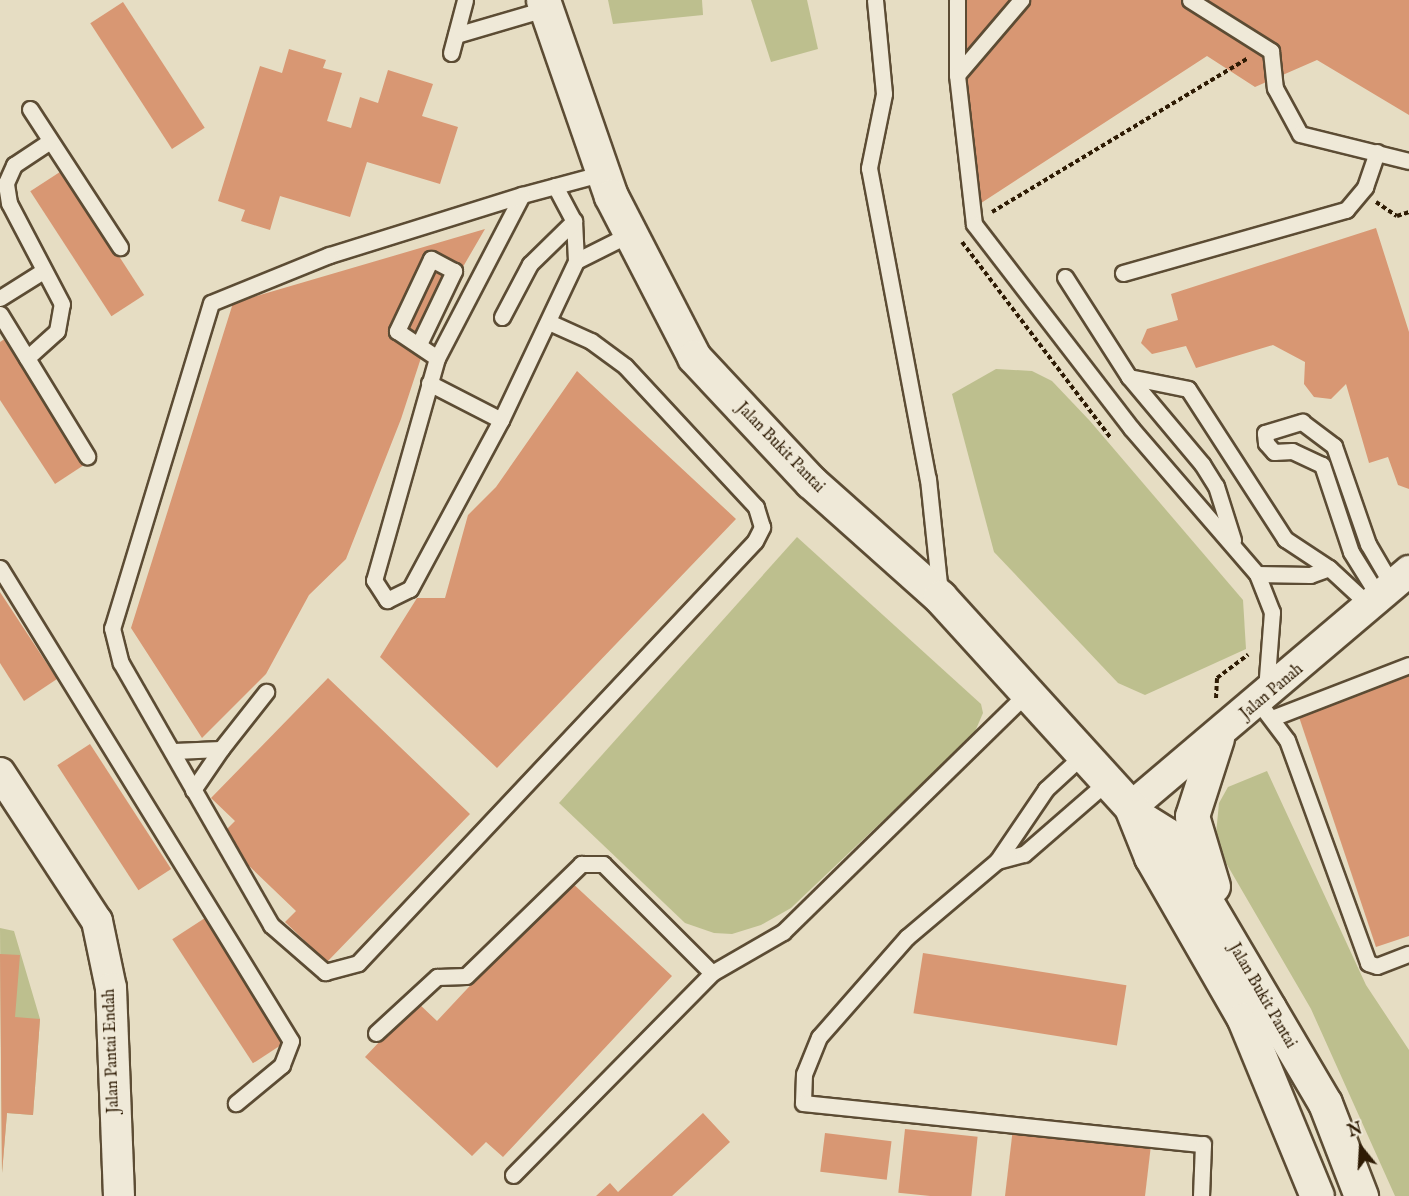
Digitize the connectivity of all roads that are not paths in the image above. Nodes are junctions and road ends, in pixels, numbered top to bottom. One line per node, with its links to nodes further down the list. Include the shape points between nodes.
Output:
1 (465, 0): 7 (lane)
2 (875, 0): 40 (lane, via 884,94 869,168 928,479)
3 (957, 0): 9 (lane)
4 (1021, 0): 9 (lane)
5 (1190, 0): 12 (lane, via 1266,48 1286,116 1300,134)
6 (544, 5): 7 (lane); 14 (street, Jalan Bukit Pantai)
7 (456, 35): 8 (lane)
8 (451, 53)
9 (957, 75): 35 (lane, via 974,224 1131,428)
10 (30, 109): 11 (lane)
11 (50, 141): 19 (lane); 21 (lane, via 14,165 6,183 9,202)
12 (1377, 152): 13 (lane); 22 (lane, via 1365,187 1346,210)
13 (1409, 161)
14 (604, 173): 15 (lane); 18 (street, Jalan Bukit Pantai)
15 (555, 186): 16 (lane); 17 (lane)
16 (522, 195): 30 (lane); 46 (lane, via 329,255 211,303 112,628 121,663)
17 (574, 221): 20 (lane); 26 (lane, via 530,264)
18 (628, 235): 20 (lane); 40 (street, Jalan Bukit Pantai, via 694,357 811,482)
19 (120, 247)
20 (576, 261): 27 (lane)
21 (44, 271): 24 (lane); 29 (lane, via 62,304 61,323)
22 (1123, 273)
23 (1065, 277): 31 (lane)
24 (0, 298)
25 (0, 314): 29 (lane)
26 (502, 317)
27 (549, 322): 33 (lane); 50 (lane, via 591,341 625,366 756,507 762,527 755,541 358,963 325,972 271,926 214,818)
28 (420, 342): 28 (lane, via 454,271 431,259 397,332); 30 (lane)
29 (27, 358): 34 (lane)
30 (437, 358): 32 (lane)
31 (1129, 377): 35 (lane, via 1216,486); 37 (lane, via 1188,389 1285,539)
32 (429, 383): 33 (lane); 33 (lane, via 374,580 387,600 410,589)
33 (501, 420)
34 (87, 456)
35 (1235, 548): 38 (lane)
36 (0, 568): 57 (lane, via 291,1041 282,1065)
37 (1329, 568): 38 (lane, via 1310,575); 39 (lane)
38 (1257, 574): 44 (lane, via 1272,612)
39 (1388, 590): 39 (lane, via 1351,552 1322,465 1292,451 1274,452 1266,443 1265,433 1302,422 1334,446); 44 (street, Jalan Panah)
40 (940, 597): 43 (street, Jalan Bukit Pantai)
41 (1409, 665): 44 (lane)
42 (266, 692): 45 (lane)
43 (1026, 694): 47 (street, Jalan Bukit Pantai); 55 (lane, via 783,932)
44 (1250, 716): 51 (street, Jalan Panah); 53 (lane, via 1287,740 1368,963 1377,966); 54 (street, via 1192,816)
45 (221, 749): 46 (lane); 50 (lane)
46 (174, 751): 50 (lane)
47 (1084, 754): 49 (street, Jalan Bukit Pantai); 52 (lane, via 1046,789)
48 (0, 773): 59 (street, Jalan Pantai Endah, via 97,921 111,988)
49 (1108, 781): 51 (street, Jalan Bukit Pantai); 52 (lane, via 1024,854)
50 (193, 790)
51 (1134, 811): 54 (street, Jalan Bukit Pantai, via 1167,835); 61 (street, Jalan Bukit Pantai, via 1151,857 1244,1019)
52 (997, 861): 60 (lane, via 907,937 819,1037 804,1074 803,1103 1203,1144)
53 (1409, 954)
54 (1243, 964): 62 (street, Jalan Bukit Pantai, via 1325,1103)
55 (712, 973): 56 (lane, via 603,864 581,864 466,976 437,977); 58 (lane)
56 (376, 1033)
57 (236, 1104)
58 (513, 1175)
59 (114, 1190)
60 (1201, 1196)
61 (1317, 1196)
62 (1361, 1196)

